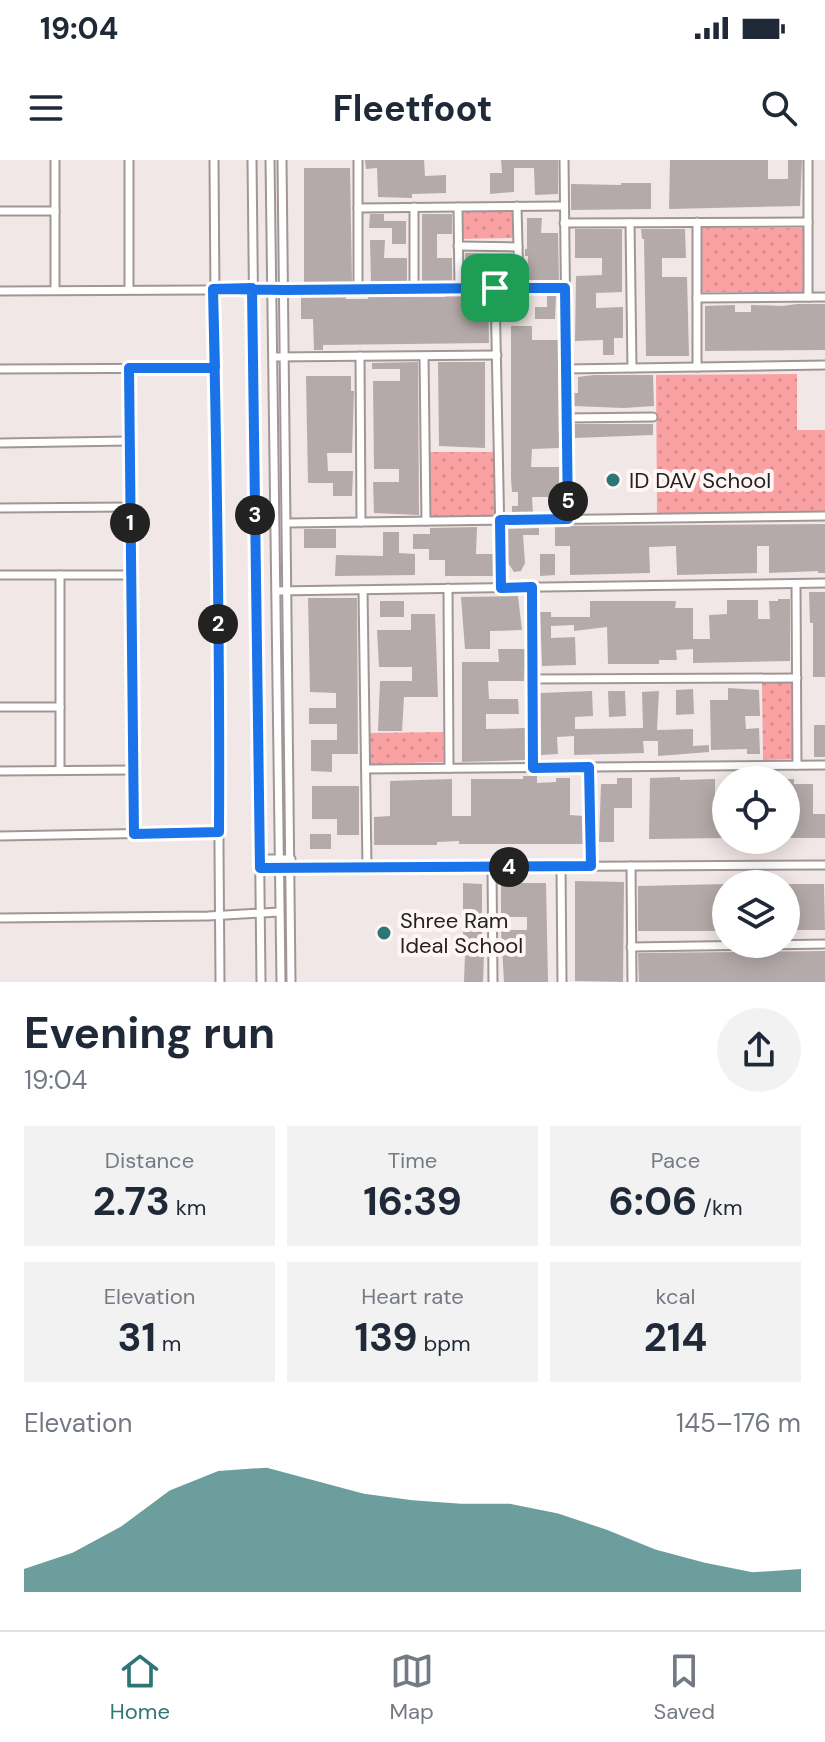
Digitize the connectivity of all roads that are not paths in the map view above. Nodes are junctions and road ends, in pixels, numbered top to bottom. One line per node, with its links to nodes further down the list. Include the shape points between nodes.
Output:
1 (55, 160): 16 (street)
2 (129, 160): 28 (street)
3 (214, 160): 29 (street)
4 (252, 160): 23 (street)
5 (270, 160): 24 (street)
6 (282, 160): 34 (street)
7 (358, 160): 14 (street)
8 (564, 160): 11 (street)
9 (808, 160): 18 (street)
10 (517, 206): 11 (street); 13 (street); 22 (street)
11 (564, 206): 19 (street)
12 (414, 207): 13 (street); 14 (street); 31 (street)
13 (458, 207): 21 (street)
14 (358, 208): 30 (street)
15 (0, 211): 16 (street)
16 (55, 211): 33 (street)
17 (697, 222): 18 (street); 20 (street); 38 (street)
18 (808, 222): 36 (street)
19 (564, 223): 20 (street); 27 (street)
20 (630, 223): 48 (street)
21 (458, 246): 22 (street); 32 (street)
22 (518, 247): 26 (street)
23 (252, 288): 24 (street); 29 (street); 92 (street)
24 (272, 288): 34 (street); 42 (street)
25 (495, 288): 26 (street); 32 (street); 39 (street)
26 (519, 288): 27 (street)
27 (565, 288): 50 (street)
28 (129, 289): 29 (street); 33 (street)
29 (213, 289): 47 (street)
30 (358, 289): 31 (street); 34 (street)
31 (414, 289): 32 (street)
32 (459, 289)
33 (55, 290): 35 (street)
34 (285, 290): 43 (street)
35 (0, 291)
36 (808, 297): 37 (street); 38 (street)
37 (825, 297)
38 (697, 298): 45 (street)
39 (497, 355): 41 (street); 59 (street)
40 (360, 356): 41 (street); 43 (street); 61 (street)
41 (424, 356): 60 (street)
42 (273, 357): 43 (street); 72 (street)
43 (286, 357): 62 (street)
44 (825, 365): 45 (street)
45 (697, 367): 48 (street)
46 (129, 368): 47 (street); 49 (street); 53 (street)
47 (215, 368): 87 (street)
48 (632, 368): 50 (street)
49 (0, 369)
50 (566, 369): 52 (street)
51 (653, 417): 52 (street)
52 (567, 418): 58 (street)
53 (129, 441): 54 (street); 55 (street)
54 (0, 443)
55 (130, 507): 56 (street); 65 (street)
56 (0, 508)
57 (825, 516): 58 (street)
58 (568, 519): 59 (street)
59 (500, 520): 60 (street); 70 (street)
60 (426, 521): 61 (street)
61 (361, 522): 62 (street)
62 (288, 523): 73 (street)
63 (0, 575): 64 (street)
64 (60, 575): 65 (street); 77 (street)
65 (131, 575): 85 (street)
66 (825, 583): 67 (street)
67 (796, 584): 68 (street); 74 (street)
68 (532, 587): 70 (street); 75 (street)
69 (448, 588): 70 (street); 71 (street); 81 (street)
70 (501, 588)
71 (363, 590): 73 (street); 83 (street)
72 (276, 591): 73 (street); 90 (street)
73 (288, 591): 91 (street)
74 (797, 678): 75 (street); 78 (street)
75 (532, 679): 82 (street)
76 (0, 707): 77 (street)
77 (60, 707): 84 (street)
78 (797, 765): 79 (street); 80 (street)
79 (825, 765)
80 (589, 767): 82 (street); 95 (street)
81 (449, 768): 82 (street); 83 (street)
82 (533, 768)
83 (366, 769): 97 (street)
84 (60, 770): 85 (street); 86 (street)
85 (134, 770): 88 (street)
86 (0, 771)
87 (219, 832): 88 (street); 101 (street)
88 (134, 834): 89 (street)
89 (0, 836)
90 (278, 863): 91 (street); 92 (street); 99 (street)
91 (291, 863): 97 (street); 108 (street)
92 (260, 864): 100 (street)
93 (825, 865): 96 (street)
94 (561, 866): 95 (street); 98 (street); 110 (street)
95 (591, 866): 96 (street)
96 (631, 866): 104 (street)
97 (367, 867): 98 (street)
98 (492, 867): 109 (street)
99 (279, 912): 100 (street); 107 (street)
100 (260, 913): 101 (street); 106 (street)
101 (220, 915): 102 (street); 105 (street)
102 (0, 918)
103 (825, 944): 104 (street)
104 (631, 947): 111 (street)
105 (220, 982)
106 (261, 982)
107 (281, 982)
108 (291, 982)
109 (493, 982)
110 (562, 982)
111 (632, 982)

